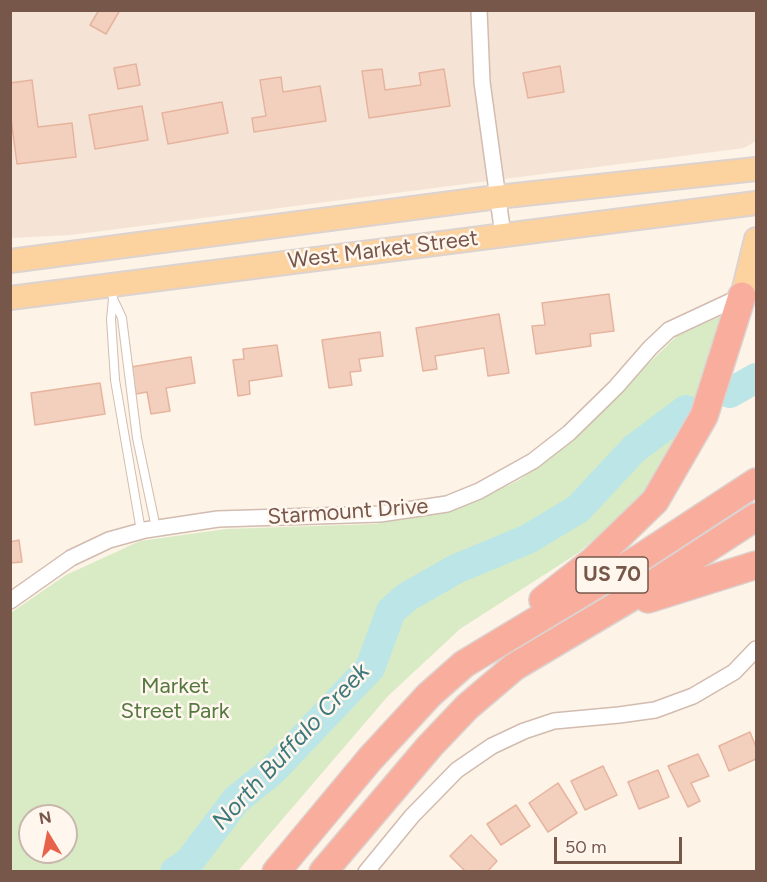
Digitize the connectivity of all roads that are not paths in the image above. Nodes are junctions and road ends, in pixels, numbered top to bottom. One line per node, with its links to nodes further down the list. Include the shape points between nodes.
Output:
1 (479, 10): 3 (street, via 482,82)
2 (756, 169): 3 (main road, West Market Street)
3 (497, 197): 5 (street); 7 (main road, West Market Street)
4 (756, 203): 5 (main road, West Market Street)
5 (503, 235): 8 (main road, West Market Street)
6 (756, 239): 9 (main road)
7 (10, 261)
8 (112, 292): 10 (main road, West Market Street); 13 (lane, via 122,318); 13 (lane, via 114,380)
9 (742, 296): 13 (street, Starmount Drive, via 669,330 569,433 532,461 447,504 380,514 218,519); 18 (highway, via 704,416 655,501 593,561)
10 (10, 298)
11 (756, 482): 18 (highway, US 70, via 640,558)
12 (756, 516): 16 (highway, US 70)
13 (148, 529): 15 (street, Starmount Drive, via 109,540 71,558)
14 (756, 565): 16 (highway)
15 (10, 601)
16 (604, 613): 20 (highway, US 70, via 514,667 467,707)
17 (756, 649): 21 (street, via 734,672 693,696 655,710 554,721 492,746 457,770)
18 (464, 664): 19 (highway, US 70, via 429,695 370,759)
19 (276, 872)
20 (323, 872)
21 (366, 872)

